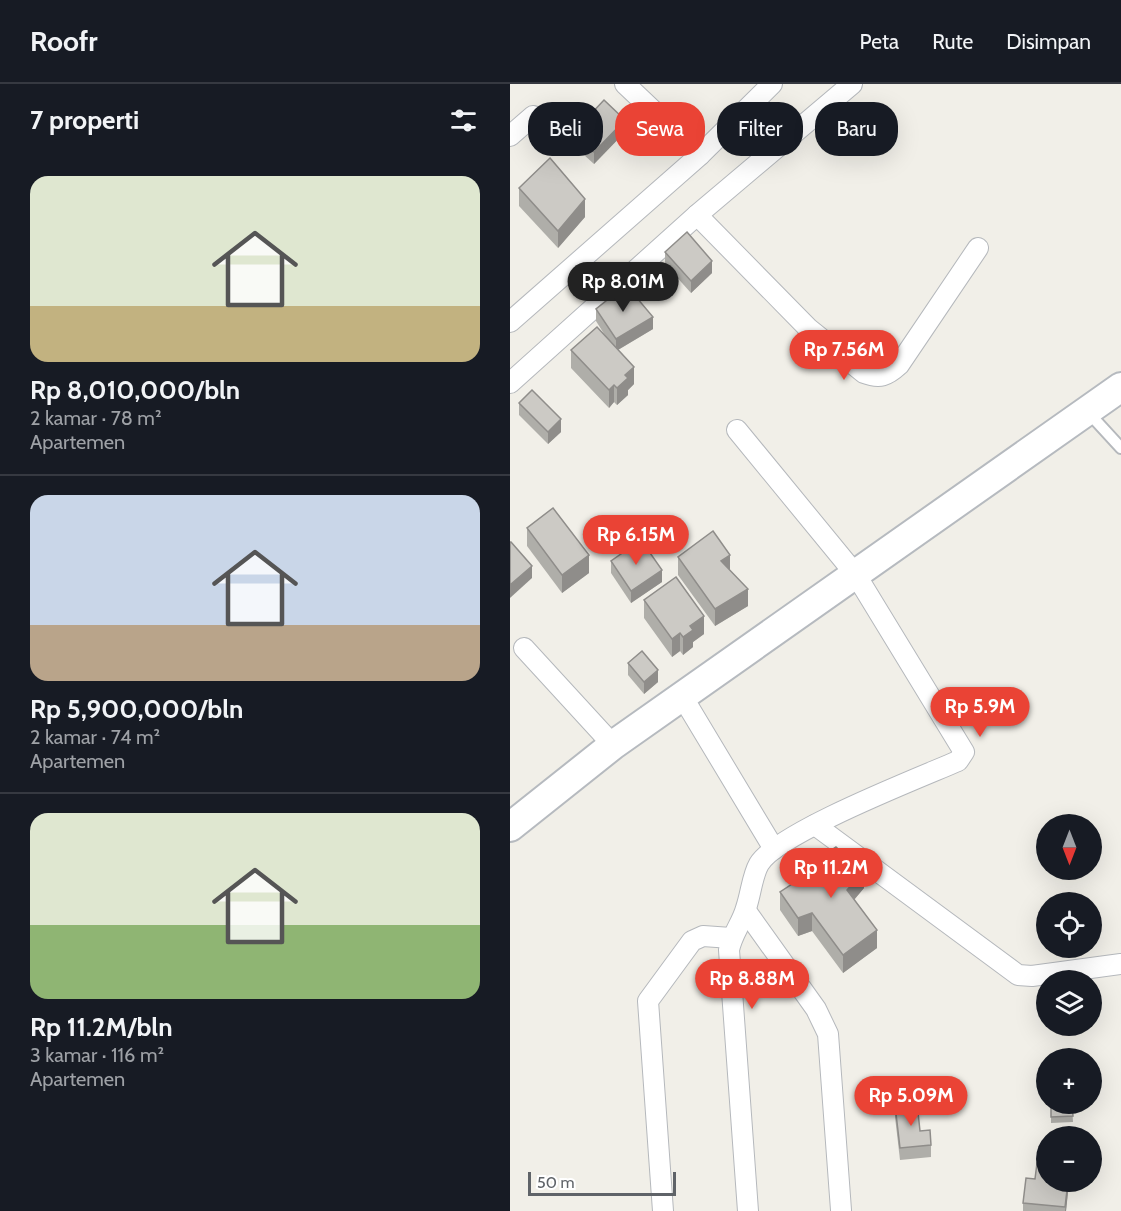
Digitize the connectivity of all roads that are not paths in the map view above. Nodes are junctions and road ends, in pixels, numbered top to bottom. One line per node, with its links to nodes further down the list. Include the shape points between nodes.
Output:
1 (625, 84): 4 (street)
2 (772, 84): 7 (street)
3 (852, 84): 9 (street)
4 (644, 102)
5 (528, 120): 6 (street)
6 (510, 136)
7 (705, 150)
8 (699, 156): 11 (street)
9 (697, 215): 10 (street, via 808,328 874,377 884,377 899,365); 12 (street)
10 (978, 248)
11 (510, 322)
12 (510, 383)
13 (1121, 387): 14 (street)
14 (1088, 411): 16 (lane); 17 (street)
15 (737, 430): 17 (street)
16 (1121, 448)
17 (856, 575): 19 (street); 21 (street, via 964,752 958,761)
18 (525, 648): 20 (street)
19 (682, 696): 20 (street); 23 (street)
20 (613, 745): 22 (street)
21 (815, 825): 23 (street); 26 (street, via 1018,975)
22 (510, 827)
23 (774, 849): 24 (street, via 759,865)
24 (746, 911): 25 (street); 27 (street, via 816,1009 828,1034)
25 (731, 938): 28 (street, via 703,936 692,940 648,1001); 29 (street)
26 (1121, 964)
27 (841, 1210)
28 (663, 1211)
29 (748, 1211)

